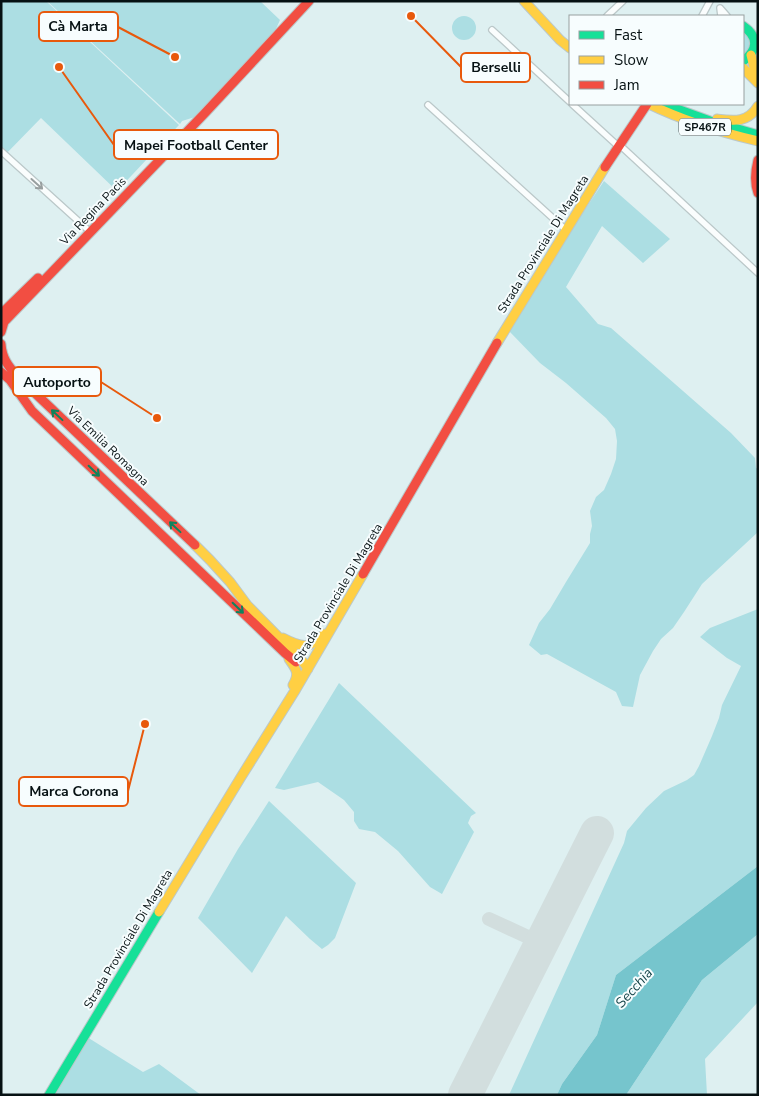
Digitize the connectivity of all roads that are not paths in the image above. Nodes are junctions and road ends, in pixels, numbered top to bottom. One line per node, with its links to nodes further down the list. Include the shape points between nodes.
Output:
1 (302, 1): 32 (main road, Via Regina Pacis)
2 (309, 1): 36 (main road, Via Regina Pacis, via 4,322)
3 (524, 1): 12 (main road)
4 (623, 1): 8 (street)
5 (710, 1): 7 (street)
6 (719, 5): 7 (street)
7 (706, 9): 9 (street)
8 (608, 15)
9 (703, 15)
10 (750, 28): 13 (main road)
11 (492, 30): 18 (street)
12 (569, 47)
13 (754, 49): 14 (main road); 15 (main road)
14 (744, 60)
15 (755, 73): 16 (main road); 17 (main road)
16 (758, 83)
17 (758, 91)
18 (569, 101)
19 (428, 105): 33 (street)
20 (573, 105): 28 (street)
21 (652, 105): 28 (main road, Strada Provinciale Di Magreta)
22 (655, 105): 27 (main road, SP467R, via 703,127)
23 (656, 105): 25 (main road, SP467R)
24 (758, 106): 25 (main road, via 744,120)
25 (697, 118): 26 (main road, SP467R)
26 (758, 134)
27 (758, 141)
28 (618, 146): 33 (main road, Strada Provinciale Di Magreta); 34 (street)
29 (1, 151): 32 (street, one-way to 32)
30 (758, 160): 31 (main road, via 755,186)
31 (758, 194)
32 (86, 228): 35 (main road, Via Regina Pacis)
33 (566, 230): 41 (main road, Strada Provinciale Di Magreta, via 504,330)
34 (758, 273)
35 (1, 314)
36 (1, 332)
37 (1, 344): 39 (main road, Via Emilia Romagna, one-way to 37, via 17,376 5,363)
38 (1, 372): 40 (main road, one-way to 40, via 32,411)
39 (210, 560): 40 (main road, via 210,570); 42 (main road, Via Emilia Romagna, via 247,605)
40 (202, 574): 43 (main road, one-way to 43)
41 (345, 606): 42 (main road, via 336,613 316,643 309,646 293,644); 44 (main road, Strada Provinciale Di Magreta)
42 (278, 635): 44 (main road, Via Emilia Romagna)
43 (285, 653): 44 (main road); 45 (main road, via 298,676 276,713)
44 (308, 669): 45 (main road, Strada Provinciale Di Magreta)
45 (277, 719): 46 (main road, Strada Provinciale Di Magreta)
46 (49, 1095)

